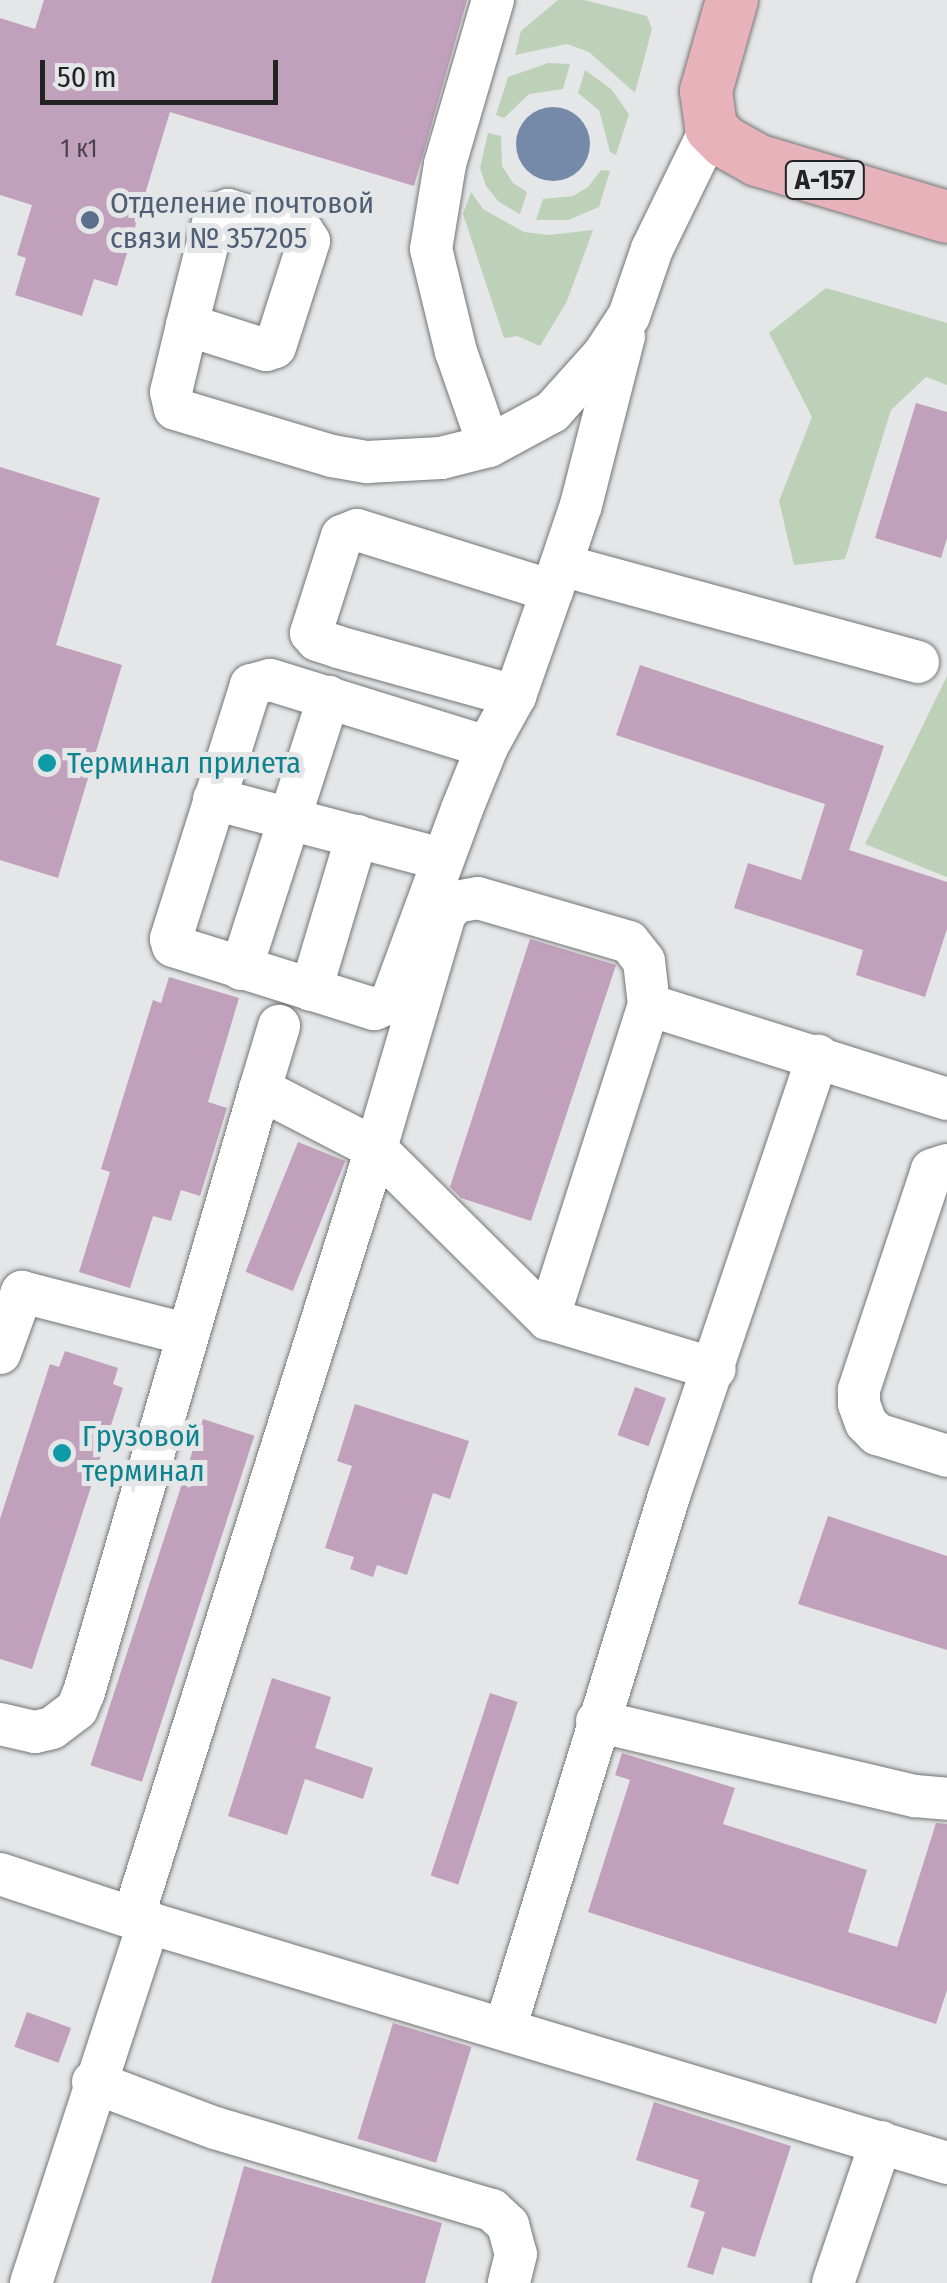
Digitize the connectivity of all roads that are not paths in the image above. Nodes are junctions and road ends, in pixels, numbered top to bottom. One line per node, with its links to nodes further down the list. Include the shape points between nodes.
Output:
1 (494, 0): 7 (lane, via 445,164 431,249 456,352)
2 (732, 0): 3 (main road, via 706,91)
3 (711, 128): 4 (main road, А-157, via 757,160); 5 (lane, via 652,249)
4 (947, 217)
5 (629, 316): 7 (lane, via 552,412); 8 (lane)
6 (186, 325): 7 (lane, via 170,398 181,413 368,462 422,461)
7 (489, 446)
8 (557, 578): 9 (lane); 10 (lane); 10 (lane, via 357,530 342,536 312,620 317,640)
9 (918, 662)
10 (515, 696): 12 (lane)
11 (328, 697): 12 (lane); 13 (lane, via 270,680 252,685); 15 (lane)
12 (487, 746): 14 (lane)
13 (214, 799): 15 (lane); 19 (lane, via 171,939 183,952)
14 (462, 809): 17 (lane); 18 (lane)
15 (290, 817): 16 (lane); 19 (lane)
16 (357, 836): 17 (lane); 20 (lane)
17 (442, 859): 20 (lane, via 391,1002 374,1008)
18 (456, 902): 21 (lane, via 478,898 628,942 644,961); 26 (lane, via 445,914)
19 (241, 970): 20 (lane)
20 (311, 990)
21 (649, 1005): 23 (lane); 28 (lane)
22 (278, 1026): 24 (lane)
23 (818, 1055): 25 (lane); 31 (lane)
24 (260, 1089): 26 (lane); 29 (lane)
25 (947, 1099)
26 (376, 1149): 28 (lane); 37 (lane)
27 (947, 1164): 32 (lane, via 932,1170 859,1404 878,1434)
28 (548, 1319): 31 (lane)
29 (186, 1334): 30 (lane, via 22,1292); 34 (lane, via 77,1708 67,1720 35,1732)
30 (2, 1336)
31 (715, 1369): 33 (lane)
32 (947, 1456)
33 (597, 1721): 35 (lane); 38 (lane)
34 (0, 1724)
35 (947, 1799)
36 (0, 1874): 37 (lane)
37 (141, 1920): 38 (lane); 39 (lane)
38 (505, 2029): 40 (lane)
39 (93, 2082): 42 (lane); 43 (lane, via 215,2128 492,2210 508,2225 516,2254)
40 (880, 2142): 41 (lane); 44 (lane)
41 (947, 2163)
42 (31, 2283)
43 (508, 2283)
44 (833, 2283)

